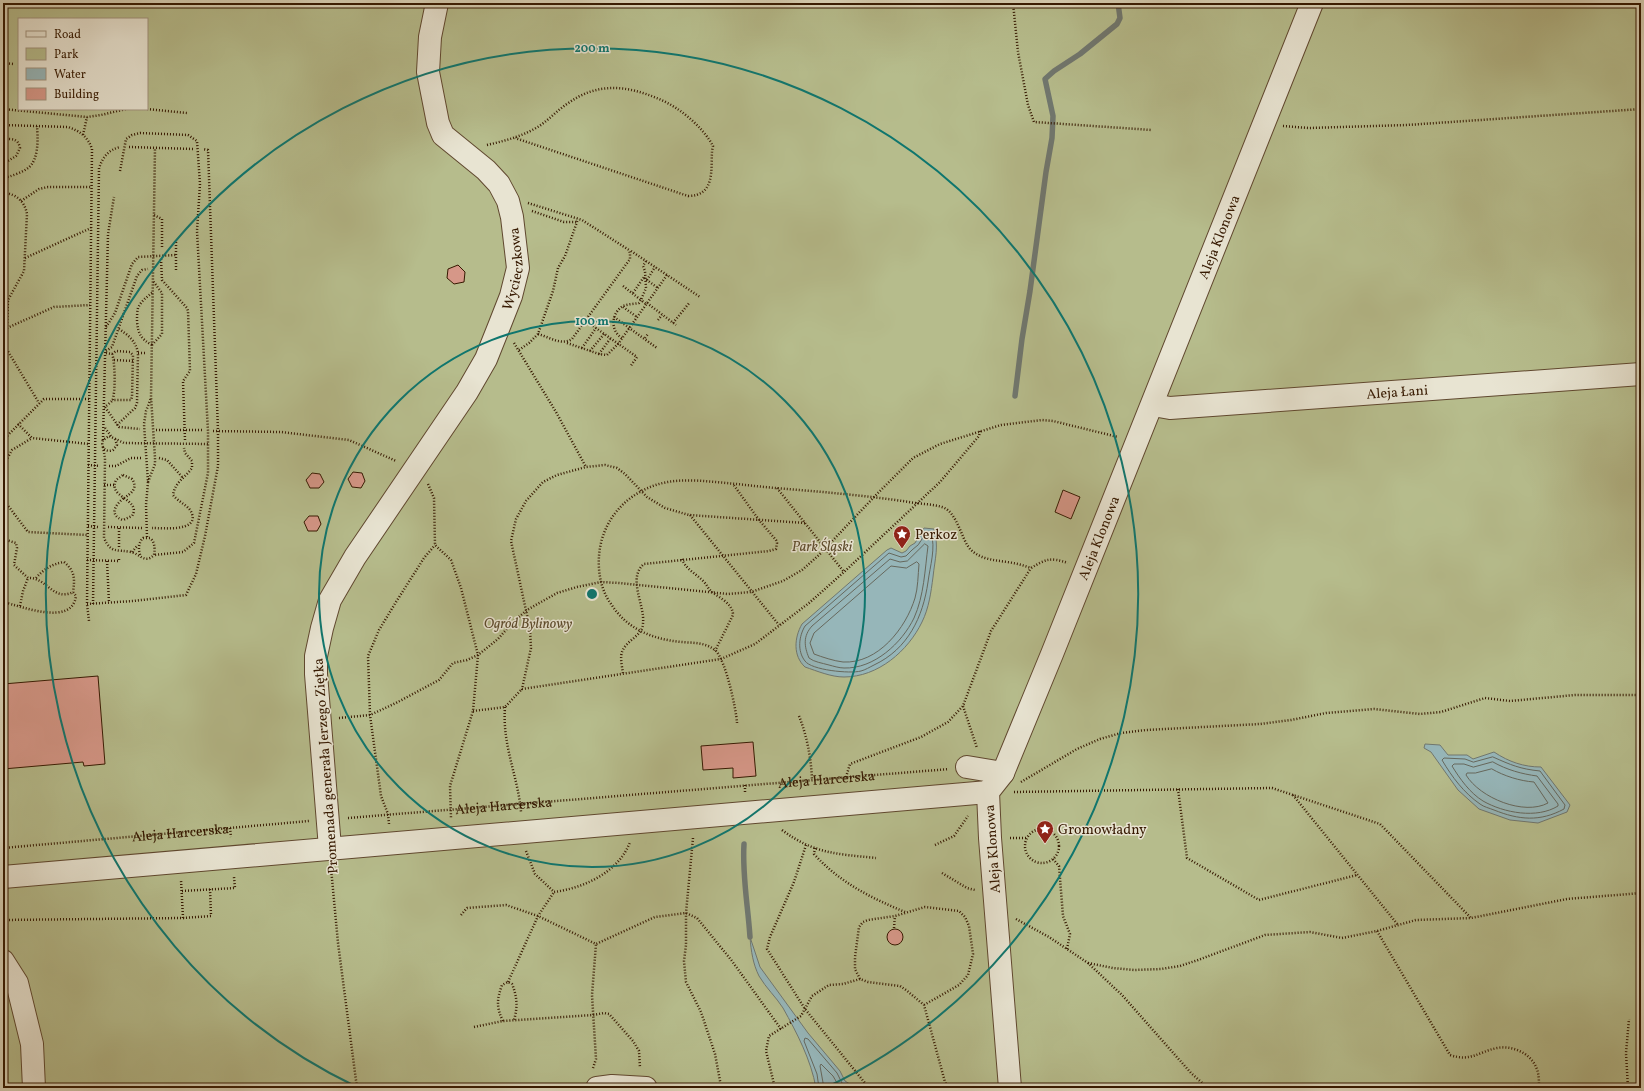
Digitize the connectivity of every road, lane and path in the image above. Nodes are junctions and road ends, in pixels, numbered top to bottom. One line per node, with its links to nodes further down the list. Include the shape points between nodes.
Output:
1 (437, 3): 34 (street, Wycieczkowa, via 430,37 428,72 438,123 443,135 486,170)
2 (1013, 3): 15 (path, via 1018,52 1028,105 1034,122)
3 (1312, 3): 12 (street, Aleja Klonowa)
4 (3, 63): 5 (path)
5 (14, 64)
6 (148, 109): 10 (path)
7 (1641, 109): 12 (path, via 1471,122 1351,127 1283,126)
8 (3, 110): 11 (path)
9 (122, 110): 11 (path)
10 (187, 113)
11 (87, 117): 16 (path)
12 (1266, 120): 98 (street, Aleja Klonowa)
13 (3, 125): 14 (path)
14 (37, 126): 16 (path, via 68,127); 28 (path, via 36,152 32,163 29,168)
15 (1152, 130)
16 (84, 135): 29 (path, via 92,149)
17 (515, 138): 17 (path, via 537,128 567,103 589,92 610,87 639,92 675,106 706,136 713,146 711,180 700,194 688,196); 19 (path)
18 (3, 139): 25 (path, via 16,139 20,148 16,156)
19 (483, 146)
20 (120, 147): 131 (path, via 106,155 99,168)
21 (129, 147): 22 (path)
22 (155, 148): 23 (path); 35 (path)
23 (194, 149)
24 (203, 150): 108 (path, via 208,150)
25 (3, 164)
26 (3, 170): 28 (path)
27 (120, 171): 121 (path, via 126,139 134,134 188,135 197,141 200,184 197,231)
28 (8, 177): 30 (path)
29 (92, 187): 33 (path, via 48,187 39,189); 37 (path)
30 (3, 188)
31 (3, 193): 33 (path, via 12,194)
32 (114, 197): 68 (path, via 108,234)
33 (21, 201): 43 (path, via 27,214)
34 (515, 202): 36 (path, via 530,202); 36 (path, via 528,210 564,222); 135 (street, Wycieczkowa, via 518,268 511,296 486,359)
35 (154, 214): 39 (path, via 162,219); 42 (path)
36 (577, 221): 40 (path, via 582,220); 72 (path, via 556,273 553,291)
37 (91, 228): 43 (path); 60 (path)
38 (176, 242): 41 (path)
39 (162, 249)
40 (628, 250): 45 (path); 78 (path, via 630,259)
41 (176, 255): 42 (path); 48 (path)
42 (154, 257): 51 (path); 68 (path, via 138,257 132,264 115,313)
43 (25, 258): 69 (path, via 24,271 8,300)
44 (161, 258): 105 (path, via 159,269 162,280 188,311 190,371 183,381)
45 (646, 261): 46 (path); 50 (path, via 643,266)
46 (655, 267): 49 (path); 50 (path)
47 (148, 269): 71 (path, via 142,270 137,276)
48 (176, 270)
49 (667, 275): 53 (path); 56 (path)
50 (645, 278): 53 (path); 55 (path); 57 (path, via 646,288)
51 (153, 281): 54 (path); 80 (path, via 162,293 162,334)
52 (623, 286): 55 (path)
53 (658, 288): 59 (path)
54 (153, 292): 80 (path); 80 (path, via 143,300 137,318 139,335)
55 (633, 294): 57 (path)
56 (700, 297)
57 (641, 300): 59 (path); 61 (path, via 639,303)
58 (690, 302): 66 (path)
59 (647, 304): 62 (path); 64 (path)
60 (90, 305): 69 (path, via 54,307); 95 (path)
61 (622, 306): 63 (path); 64 (path)
62 (662, 315): 65 (path); 66 (path)
63 (614, 317): 70 (path); 76 (path, via 615,332)
64 (637, 318): 70 (path)
65 (658, 320)
66 (673, 323): 67 (path)
67 (676, 325)
68 (106, 327): 85 (path)
69 (7, 328): 81 (path)
70 (629, 328): 76 (path); 77 (path)
71 (119, 329): 85 (path, via 112,347); 86 (path, via 136,345)
72 (538, 334): 78 (path); 134 (path, via 519,350)
73 (604, 334): 75 (path); 82 (path, via 595,327); 84 (path)
74 (648, 334): 77 (path)
75 (610, 338): 79 (path); 89 (path)
76 (622, 338): 79 (path)
77 (644, 338): 83 (path)
78 (567, 342): 82 (path)
79 (618, 344): 89 (path, via 607,354); 92 (path, via 636,357)
80 (152, 345): 94 (path)
81 (5, 348): 97 (path)
82 (582, 348): 84 (path)
83 (657, 348)
84 (590, 351): 89 (path)
85 (106, 352): 88 (path); 99 (path)
86 (138, 353): 87 (path); 101 (path, via 137,403)
87 (148, 353)
88 (112, 354): 90 (path); 91 (path, via 130,352 133,354)
89 (599, 354)
90 (114, 360): 91 (path); 96 (path)
91 (133, 361): 96 (path, via 132,397 130,400)
92 (630, 367)
93 (1641, 374): 98 (street, Aleja Łani, via 1170,408)
94 (151, 397): 119 (path, via 144,416); 120 (path)
95 (89, 400): 97 (path, via 44,399); 118 (path)
96 (112, 400): 99 (path)
97 (39, 402): 100 (path)
98 (1153, 405): 117 (street, Aleja Klonowa)
99 (105, 407): 101 (path); 102 (path)
100 (18, 424): 111 (path); 113 (path)
101 (117, 425): 103 (path, via 124,429)
102 (104, 427): 110 (path); 114 (path)
103 (140, 429)
104 (156, 430): 105 (path)
105 (185, 430): 106 (path); 115 (path)
106 (204, 430)
107 (213, 431): 108 (path)
108 (218, 431): 135 (path, via 281,432 349,440); 186 (path, via 218,466 205,536 196,574 186,595)
109 (980, 431): 117 (path, via 1001,425 1042,420); 143 (path, via 940,444 913,458); 146 (path, via 979,436 940,482)
110 (112, 436): 112 (path); 114 (path, via 107,436)
111 (32, 438): 118 (path); 130 (path, via 12,450)
112 (115, 439): 116 (path); 123 (path)
113 (3, 440)
114 (103, 440): 122 (path)
115 (185, 440)
116 (124, 443): 119 (path); 123 (path)
117 (1138, 443): 207 (street, Aleja Klonowa)
118 (89, 444): 129 (path)
119 (145, 444): 120 (path); 137 (path)
120 (155, 444): 121 (path); 137 (path, via 155,464)
121 (209, 444): 166 (path, via 208,473 195,539 183,552)
122 (103, 447): 125 (path); 126 (path)
123 (115, 448): 125 (path)
124 (184, 448): 136 (path, via 193,465)
125 (111, 451): 126 (path)
126 (105, 458): 139 (path)
127 (143, 458): 133 (path, via 131,458 116,466)
128 (159, 458): 136 (path, via 166,460)
129 (88, 465): 131 (path); 150 (path)
130 (3, 466)
131 (94, 466): 132 (path); 151 (path)
132 (100, 466)
133 (109, 466)
134 (586, 467): 142 (path, via 605,465 617,468); 190 (path, via 543,482 526,501 516,519 511,541)
135 (415, 470): 161 (path, via 426,479 434,498); 205 (street, Promenada generała Jerzego Ziętka, via 354,556 330,600 316,656)
136 (183, 478): 156 (path, via 174,488 173,495 192,514 192,522 189,526 183,527)
137 (148, 482): 158 (path)
138 (733, 484): 141 (path); 142 (path, via 674,481); 148 (path)
139 (104, 485): 140 (path); 165 (path, via 104,540 116,551)
140 (114, 485): 144 (path, via 116,491); 144 (path, via 120,476 132,479 134,488)
141 (777, 488): 143 (path); 149 (path)
142 (641, 490): 147 (path, via 654,503); 180 (path, via 616,512 604,533 600,555)
143 (874, 497): 146 (path); 164 (path)
144 (124, 498): 144 (path, via 116,505 114,511 117,517 123,520 129,519 134,511 132,505)
145 (3, 499): 157 (path, via 28,532)
146 (917, 503): 176 (path, via 944,507 953,517 970,549 985,559 1016,563); 177 (path)
147 (690, 515): 148 (path); 168 (path)
148 (759, 520): 149 (path); 168 (path, via 776,540 776,549)
149 (805, 523): 164 (path)
150 (88, 526): 151 (path); 157 (path)
151 (93, 527): 152 (path); 173 (path)
152 (98, 527)
153 (108, 527): 154 (path)
154 (120, 527): 155 (path); 162 (path)
155 (142, 528)
156 (152, 528)
157 (88, 535): 172 (path)
158 (146, 537): 160 (path); 163 (path, via 152,540)
159 (3, 539): 178 (path, via 16,544 18,548 14,565)
160 (139, 544): 165 (path); 169 (path)
161 (436, 545): 195 (path, via 451,560); 203 (path, via 424,558 396,602 379,630 368,656)
162 (119, 547)
163 (154, 548): 166 (path); 167 (path)
164 (825, 548): 177 (path); 184 (path, via 802,570)
165 (132, 552): 169 (path)
166 (161, 554): 167 (path)
167 (154, 555): 169 (path, via 148,559)
168 (721, 555): 171 (path); 184 (path)
169 (141, 557)
170 (119, 558): 174 (path, via 119,561)
171 (682, 559): 181 (path, via 644,564 637,574); 183 (path)
172 (87, 560): 173 (path); 187 (path)
173 (93, 561): 174 (path); 188 (path)
174 (107, 561): 186 (path)
175 (1070, 564): 176 (path, via 1055,558 1044,560)
176 (1031, 568): 200 (path, via 992,631)
177 (844, 572): 192 (path)
178 (28, 578): 179 (path); 189 (path)
179 (36, 578): 182 (path, via 62,595); 182 (path, via 54,564 64,562 71,568 74,577)
180 (601, 582): 181 (path); 190 (path, via 557,593); 193 (path, via 611,606)
181 (637, 584): 183 (path); 193 (path, via 644,621)
182 (73, 592): 189 (path, via 76,596 72,608 64,612 36,611)
183 (712, 592): 184 (path); 194 (path, via 733,611)
184 (751, 592): 192 (path)
185 (3, 602): 189 (path)
186 (109, 603): 188 (path)
187 (87, 604): 188 (path); 191 (path)
188 (93, 604)
189 (20, 606)
190 (527, 610): 195 (path, via 498,640); 198 (path, via 531,648)
191 (88, 621)
192 (779, 626): 196 (path, via 755,644)
193 (639, 632): 194 (path, via 664,640 704,644); 197 (path, via 628,642 622,653)
194 (715, 651): 196 (path)
195 (478, 655): 202 (path); 203 (path, via 453,662 439,680)
196 (721, 659): 197 (path); 206 (path, via 736,710)
197 (623, 673): 198 (path)
198 (522, 689): 201 (path)
199 (1641, 695): 207 (path, via 1575,695 1510,701 1485,698 1441,712 1420,714 1374,709 1326,713 1260,724 1140,731 1114,735 1077,749 1021,782)
200 (964, 706): 207 (path); 208 (path, via 948,722 921,737 850,764)
201 (505, 708): 202 (path); 214 (path, via 506,742)
202 (473, 711): 216 (path, via 450,786)
203 (370, 715): 205 (path); 217 (path, via 381,796)
204 (799, 716): 209 (path, via 812,765)
205 (319, 720): 220 (street, Promenada generała Jerzego Ziętka)
206 (737, 723)
207 (986, 770): 208 (path, Aleja Harcerska); 212 (street, Aleja Klonowa)
208 (846, 777): 209 (path, Aleja Harcerska)
209 (812, 779): 210 (path, Aleja Harcerska)
210 (745, 785): 214 (path, Aleja Harcerska); 215 (path)
211 (1178, 789): 212 (path); 213 (path, via 1272,788); 234 (path, via 1187,858 1259,900)
212 (988, 792): 215 (street, Aleja Harcerska); 227 (path, via 954,836); 240 (street, Aleja Klonowa)
213 (1293, 795): 234 (path); 247 (path, via 1380,824)
214 (520, 803): 216 (path, Aleja Harcerska); 223 (path)
215 (752, 803): 218 (street, Aleja Harcerska); 226 (path, via 788,835)
216 (451, 809): 217 (path, Aleja Harcerska); 219 (path)
217 (388, 814): 220 (path, Aleja Harcerska); 222 (path)
218 (696, 817): 221 (street, Aleja Harcerska); 242 (path)
219 (452, 818)
220 (328, 820): 228 (path, Aleja Harcerska); 229 (street, Promenada generała Jerzego Ziętka)
221 (631, 822): 223 (street, Aleja Harcerska); 238 (path, via 632,838 627,850 613,868 570,890)
222 (389, 824)
223 (523, 831): 229 (street, Aleja Harcerska); 238 (path, via 528,858 535,874)
224 (1013, 838): 225 (path)
225 (1028, 838): 232 (path, via 1026,851 1030,857 1041,862); 232 (path, via 1037,830 1044,829 1055,835 1059,848)
226 (806, 845): 230 (path); 259 (path, via 767,949)
227 (935, 845)
228 (3, 848)
229 (330, 848): 235 (street, Aleja Harcerska); 269 (path, Promenada generała Jerzego Ziętka, via 338,943)
230 (815, 848): 231 (path, via 834,854); 241 (path, via 814,854 823,864 853,888)
231 (876, 858)
232 (1053, 859): 253 (path, via 1059,866 1063,916 1070,934)
233 (942, 873): 240 (path, via 967,888 985,894)
234 (1357, 875): 249 (path)
235 (3, 877)
236 (210, 890): 246 (path, via 211,916)
237 (182, 891): 246 (path)
238 (554, 892): 244 (path)
239 (1641, 893): 247 (path, via 1567,899)
240 (995, 905): 253 (path, via 1006,915 1026,923); 274 (street, Aleja Klonowa)
241 (906, 912): 245 (path); 258 (path, via 925,907 959,911 969,926 973,954 968,974 959,985)
242 (686, 913): 252 (path, via 655,917); 265 (path, via 697,918 713,937); 270 (path, via 686,982 701,1012 715,1054)
243 (461, 915): 244 (path, via 467,908 506,905)
244 (538, 916): 252 (path); 257 (path)
245 (895, 916): 250 (path); 256 (path, via 868,920 859,927 855,969)
246 (183, 918): 248 (path)
247 (1471, 918): 249 (path, via 1416,920)
248 (3, 920)
249 (1398, 925): 251 (path)
250 (894, 928)
251 (1377, 931): 255 (path, via 1342,938 1310,932 1265,935 1192,962 1161,969 1134,970); 276 (path, via 1450,1055 1470,1058 1498,1048 1520,1050 1532,1059 1537,1068)
252 (596, 944): 260 (path)
253 (1067, 949): 255 (path)
254 (3, 961): 268 (street, via 18,983 32,1044)
255 (1088, 963): 275 (path)
256 (860, 979): 258 (path, via 900,986); 259 (path, via 829,985 812,996)
257 (508, 982): 262 (path, via 512,984 516,994 517,1010); 263 (path, via 502,984 497,999 498,1011)
258 (924, 1005): 273 (path)
259 (805, 1009): 265 (path, via 801,1016); 272 (path)
260 (593, 1015): 262 (path); 266 (path, via 596,1059); 267 (path, via 609,1014 633,1041 639,1051)
261 (1629, 1019): 277 (path, via 1626,1053)
262 (514, 1020): 263 (path)
263 (503, 1021): 264 (path)
264 (474, 1027)
265 (781, 1029): 271 (path, via 769,1036 766,1051)
266 (594, 1081): 267 (street, via 612,1086)
267 (643, 1081)
268 (34, 1088)
269 (357, 1088)
270 (720, 1088)
271 (775, 1088)
272 (869, 1088)
273 (948, 1088)
274 (1010, 1088)
275 (1208, 1088)
276 (1539, 1088)
277 (1628, 1088)

